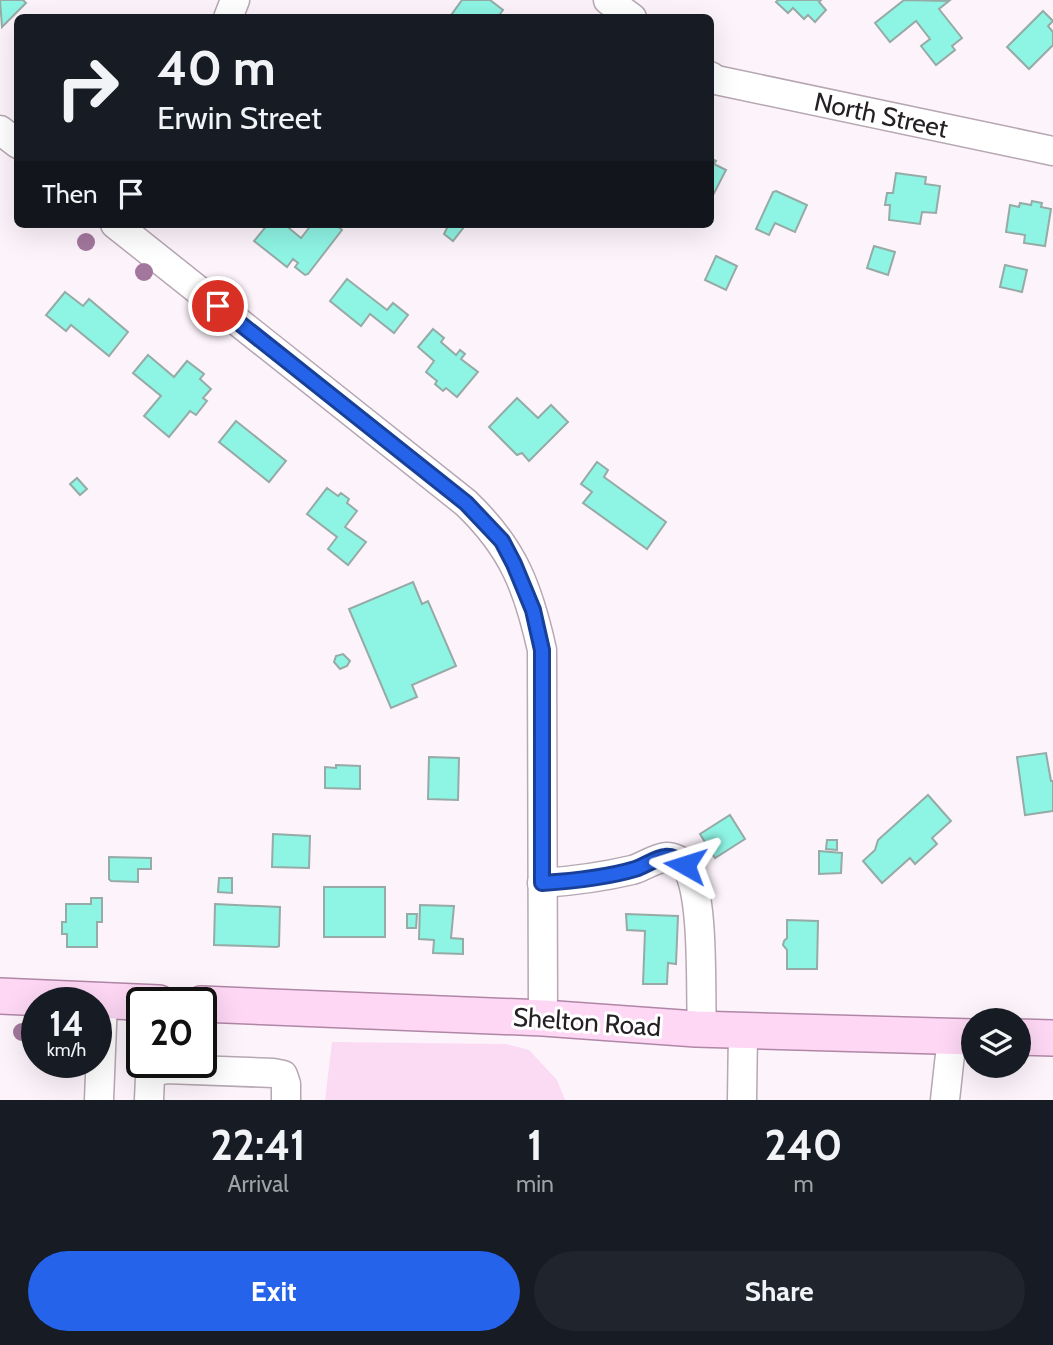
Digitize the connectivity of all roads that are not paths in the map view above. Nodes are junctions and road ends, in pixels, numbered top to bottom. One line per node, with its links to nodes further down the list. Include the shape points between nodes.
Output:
1 (608, 0): 2 (street)
2 (627, 14)
3 (714, 79): 6 (street, North Street)
4 (0, 130): 5 (street)
5 (14, 141)
6 (1053, 151)
7 (120, 228): 8 (street, via 466,503 502,541 533,610 542,650)
8 (542, 883): 12 (street); 13 (street, via 591,879 665,857 685,865 696,896 699,925)
9 (0, 996): 10 (main road)
10 (21, 997)
11 (217, 1005): 12 (main road, Shelton Road)
12 (542, 1018): 13 (main road, Shelton Road)
13 (702, 1030): 14 (main road, Shelton Road)
14 (743, 1031): 15 (main road, Shelton Road); 23 (street)
15 (961, 1036)
16 (1031, 1037): 17 (main road)
17 (1053, 1038)
18 (961, 1043): 24 (street)
19 (100, 1078): 20 (street)
20 (99, 1100)
21 (149, 1100): 22 (street, via 150,1077 166,1069 283,1075)
22 (286, 1100)
23 (742, 1100)
24 (945, 1100)

